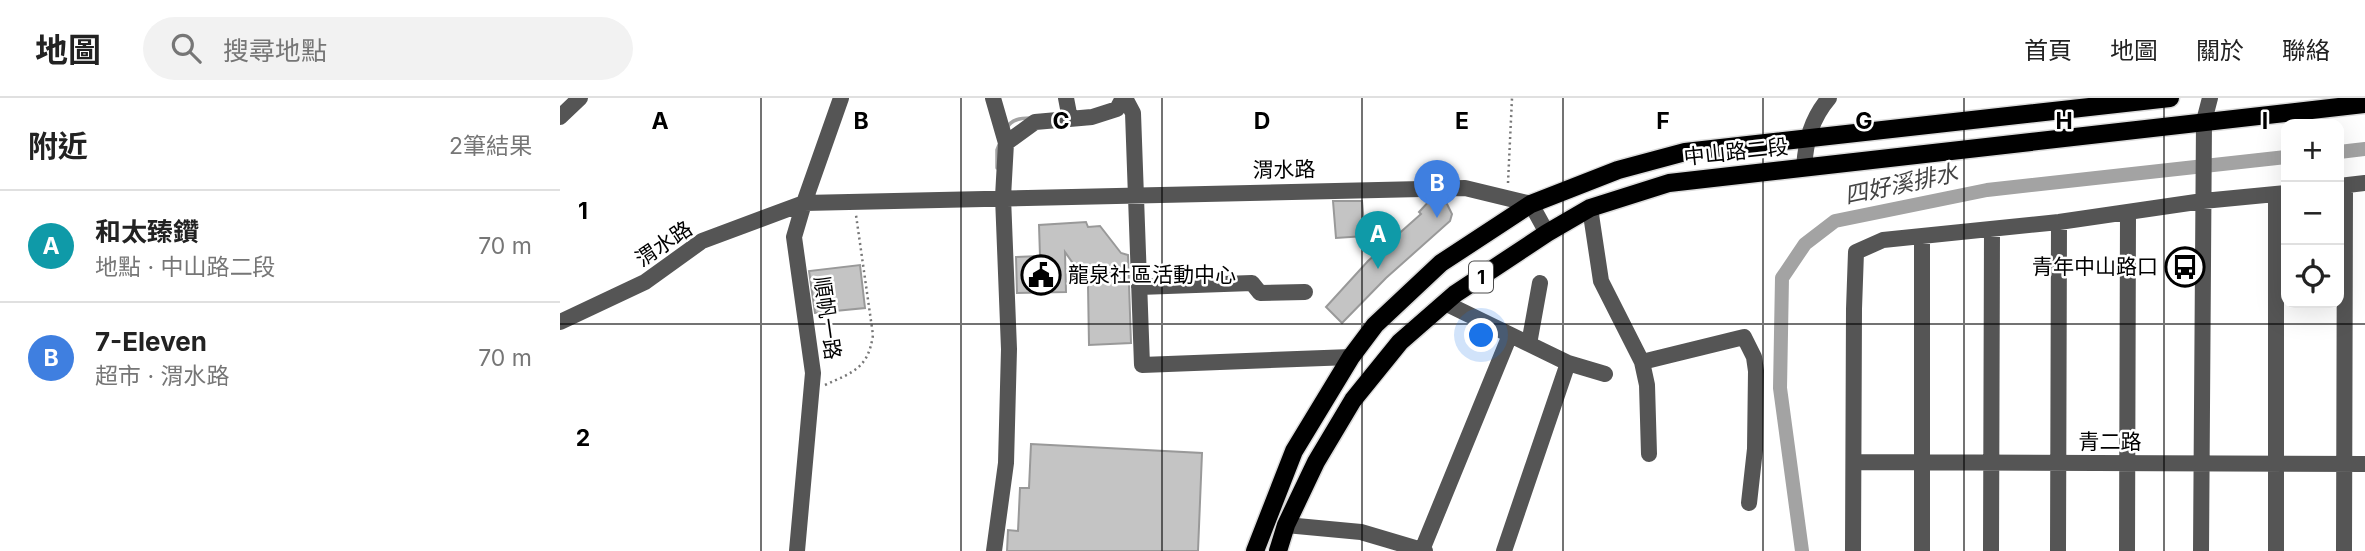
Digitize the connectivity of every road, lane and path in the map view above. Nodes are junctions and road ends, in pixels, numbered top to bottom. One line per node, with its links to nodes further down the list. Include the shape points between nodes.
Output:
1 (580, 98): 11 (street)
2 (841, 98): 24 (street, 順帆一路)
3 (993, 98): 15 (street)
4 (1066, 98): 12 (street)
5 (1124, 98): 12 (street, via 1117,109); 20 (street, via 1133,113)
6 (1512, 98): 25 (path, via 1507,182)
7 (1829, 98): 14 (street)
8 (2169, 98): 14 (main road, 中山路二段 / 1)
9 (2210, 98): 13 (street)
10 (2365, 104): 13 (main road, 中山路二段 / 1)
11 (560, 117)
12 (1070, 120): 15 (street, via 1035,122)
13 (2204, 121): 16 (main road, 中山路二段 / 1); 23 (street)
14 (1807, 139): 16 (street); 25 (main road, 中山路二段 / 1, via 1685,152 1618,170)
15 (1006, 143): 21 (street)
16 (1804, 167): 26 (main road, 中山路二段 / 1, via 1669,183)
17 (2365, 183): 18 (street)
18 (2344, 186)
19 (2281, 193): 23 (street); 52 (street)
20 (1135, 194): 21 (street, 渭水路); 25 (street, 渭水路, via 1465,188); 34 (street)
21 (1003, 197): 22 (street, 渭水路); 58 (street, via 1009,349 1006,463)
22 (854, 201): 24 (street, 渭水路); 44 (path, via 873,335 870,355 854,371)
23 (2203, 201): 27 (street); 51 (street)
24 (804, 203): 37 (street, 渭水路, via 702,241 645,282); 44 (street, 順帆一路, via 794,237 813,373)
25 (1531, 204): 30 (street); 40 (main road, 中山路二段 / 1, via 1441,264 1375,325)
26 (1590, 208): 30 (main road, 中山路二段 / 1); 41 (street, via 1601,281)
27 (2128, 214): 28 (street); 50 (street)
28 (2059, 222): 29 (street); 49 (street)
29 (1992, 230): 31 (street); 48 (street)
30 (1547, 233): 36 (main road, 中山路二段 / 1)
31 (1922, 236): 46 (street, via 1883,240 1856,252); 47 (street)
32 (2342, 245): 53 (street)
33 (1540, 283): 39 (street)
34 (1139, 287): 35 (street, via 1252,283 1259,293); 40 (street, via 1142,365)
35 (1305, 292)
36 (1444, 303): 38 (street); 56 (main road, 中山路二段 / 1, via 1400,342 1353,400 1316,461)
37 (560, 322)
38 (1510, 335): 39 (street); 61 (street)
39 (1529, 344): 42 (street)
40 (1351, 357): 59 (main road, 中山路二段 / 1, via 1294,451)
41 (1642, 362): 45 (street); 55 (street, via 1744,337 1756,371)
42 (1568, 363): 43 (street); 62 (street)
43 (1605, 374)
44 (811, 392): 57 (street, 順帆一路)
45 (1649, 454)
46 (1855, 461): 47 (street, 青二路); 63 (street)
47 (1923, 463): 48 (street, 青二路); 64 (street)
48 (1991, 463): 49 (street, 青二路); 65 (street)
49 (2058, 463): 50 (street, 青二路); 66 (street)
50 (2127, 463): 51 (street, 青二路); 67 (street)
51 (2202, 464): 52 (street, 青二路); 68 (street)
52 (2277, 464): 53 (street, 青二路); 69 (street)
53 (2344, 464): 54 (street, 青二路); 70 (street)
54 (2365, 464)
55 (1749, 503)
56 (1286, 524): 60 (main road, 中山路二段 / 1); 61 (street, via 1361,531)
57 (797, 551)
58 (994, 551)
59 (1255, 551)
60 (1278, 551)
61 (1424, 551)
62 (1504, 551)
63 (1853, 551)
64 (1922, 551)
65 (1991, 551)
66 (2058, 551)
67 (2127, 551)
68 (2201, 551)
69 (2276, 551)
70 (2344, 551)

